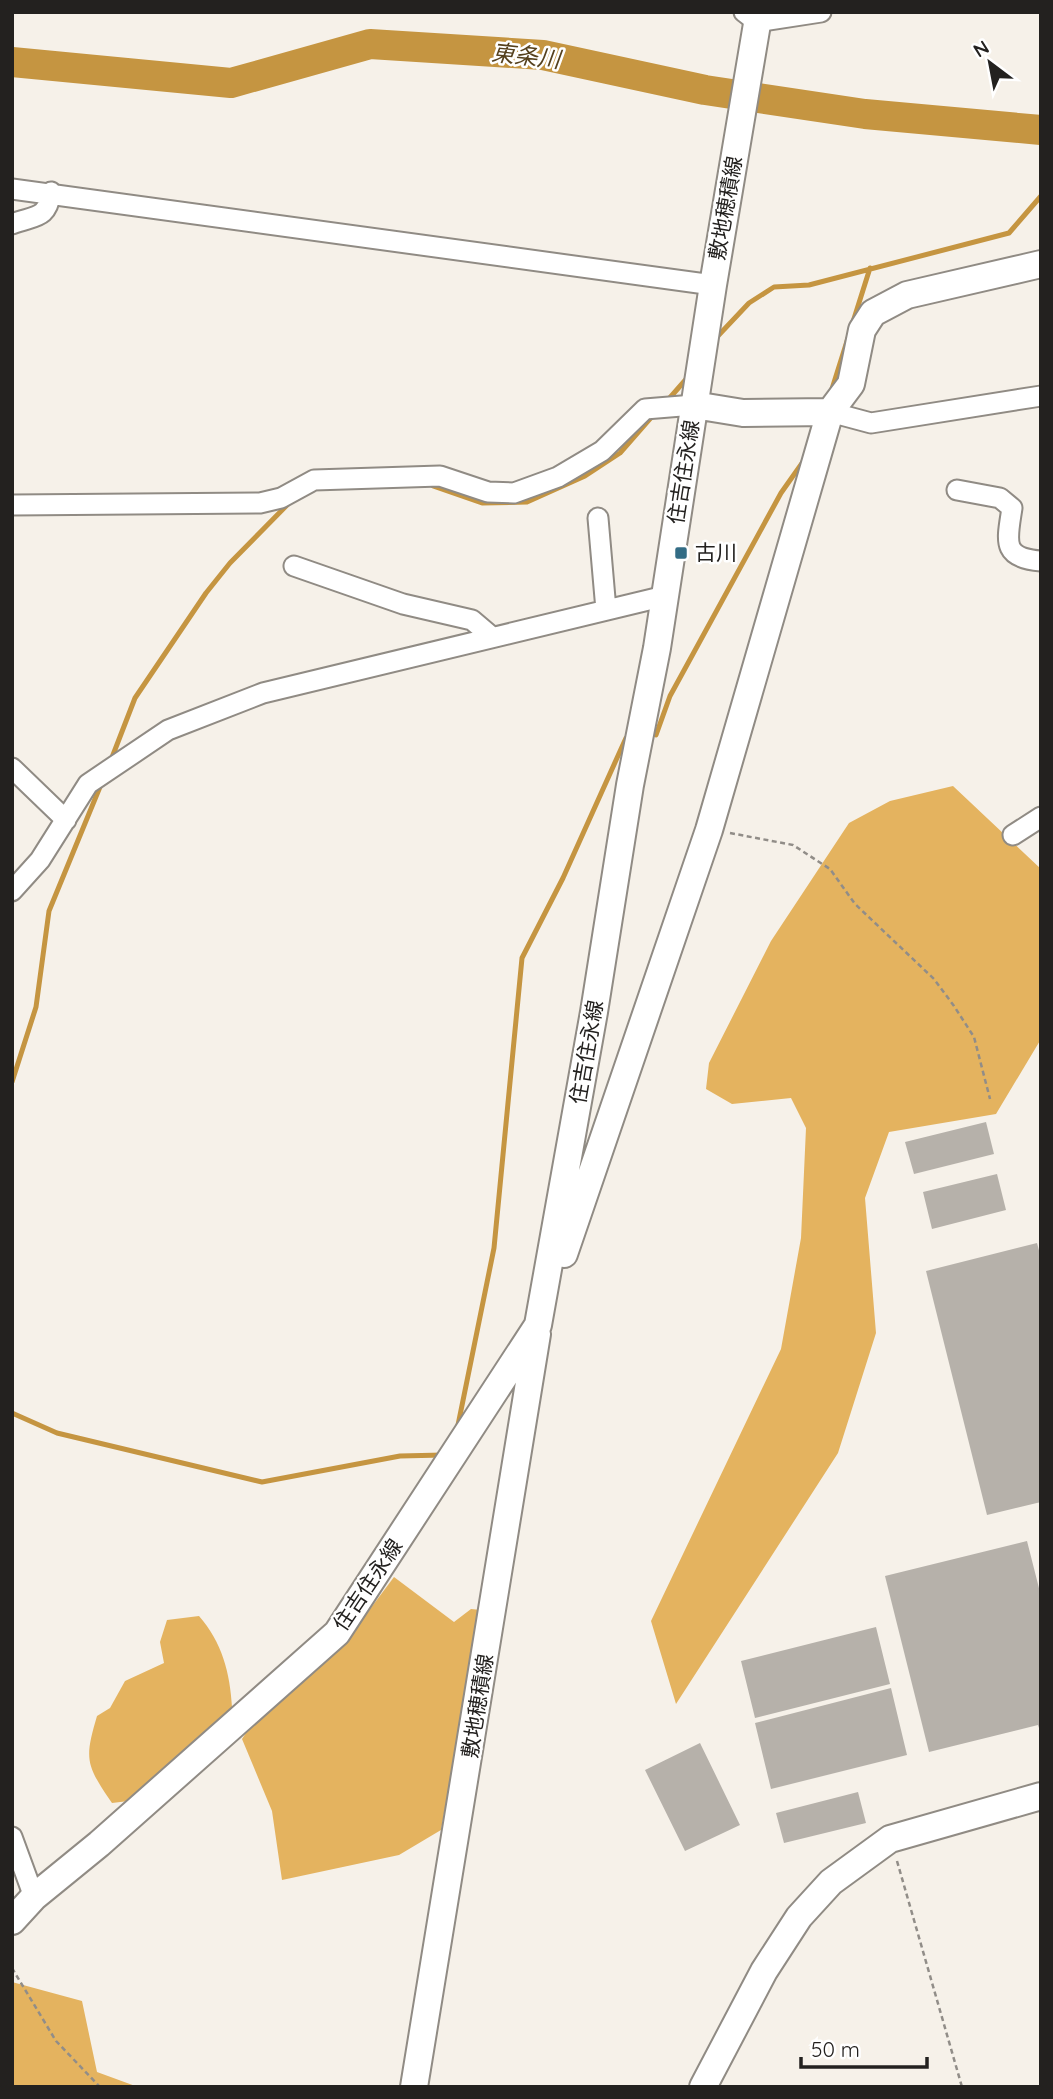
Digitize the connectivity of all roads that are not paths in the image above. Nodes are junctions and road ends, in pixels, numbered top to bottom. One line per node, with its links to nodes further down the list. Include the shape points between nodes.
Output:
1 (821, 12): 2 (street)
2 (753, 15): 7 (main road, 敷地穂積線)
3 (12, 189): 4 (street)
4 (51, 192): 5 (street, via 42,215); 7 (street)
5 (12, 224)
6 (1041, 264): 10 (main road, via 907,295 873,313 862,330 851,384)
7 (713, 285): 9 (main road, 敷地穂積線)
8 (1041, 396): 10 (street, via 870,424)
9 (694, 405): 10 (main road, 住吉住永線, via 743,413); 12 (street, via 645,409 602,451 558,477 514,494 488,492 440,476 314,480 281,498 260,503); 16 (main road, 住吉住永線)
10 (830, 412): 24 (main road, via 709,830 567,1251)
11 (957, 490): 14 (street, via 1000,498 1012,508 1007,540 1012,553)
12 (12, 505)
13 (598, 518): 17 (street)
14 (1041, 561)
15 (294, 566): 18 (street, via 403,604 472,621)
16 (665, 596): 17 (street); 24 (main road, 住吉住永線)
17 (606, 610): 18 (street)
18 (492, 638): 21 (street, via 214,710 168,730 108,769 88,784)
19 (12, 768): 21 (street)
20 (1041, 817): 22 (street)
21 (66, 820): 23 (street, via 40,860)
22 (1013, 835)
23 (12, 891)
24 (550, 1269): 25 (main road, 住吉住永線)
25 (538, 1325): 28 (main road, 住吉住永線, via 337,1633); 30 (main road, 敷地穂積線)
26 (1041, 1796): 31 (main road, via 890,1839 831,1882 799,1917 764,1971)
27 (12, 1837): 28 (street)
28 (34, 1897): 29 (main road, 住吉住永線)
29 (12, 1921)
30 (414, 2087)
31 (703, 2087)

